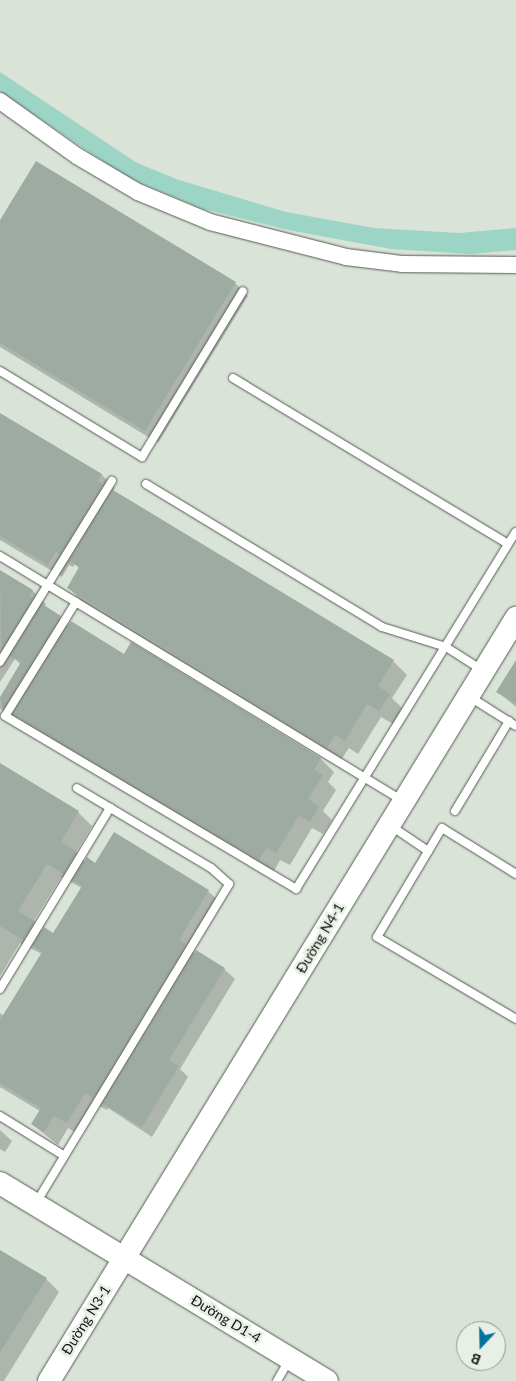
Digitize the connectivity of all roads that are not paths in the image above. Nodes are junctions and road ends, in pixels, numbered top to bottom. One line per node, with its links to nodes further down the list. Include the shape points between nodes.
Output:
1 (0, 101): 2 (street, via 76,156 138,192 210,222 346,257 402,264)
2 (516, 265)
3 (243, 291): 4 (lane, via 142,457)
4 (0, 371)
5 (233, 378): 9 (lane)
6 (112, 482): 11 (lane)
7 (146, 484): 14 (lane, via 382,627)
8 (516, 532): 9 (lane)
9 (512, 542): 14 (lane)
10 (0, 556): 11 (lane)
11 (48, 585): 12 (lane); 15 (lane)
12 (76, 602): 19 (lane); 19 (lane, via 5,716 296,889)
13 (516, 618): 16 (main road, Đường N4-1)
14 (446, 647): 16 (lane); 19 (lane)
15 (0, 662)
16 (483, 671): 17 (main road, Đường N4-1)
17 (468, 696): 18 (lane); 21 (main road, Đường N4-1)
18 (513, 724): 23 (lane)
19 (365, 777): 21 (lane)
20 (77, 788): 22 (lane)
21 (404, 801): 24 (main road, Đường N4-1)
22 (110, 808): 27 (lane); 30 (lane, via 211,868 229,884)
23 (455, 811)
24 (389, 825): 25 (lane); 33 (main road, Đường N4-1)
25 (428, 851): 26 (lane, via 442,828); 28 (lane, via 378,937)
26 (516, 874)
27 (0, 989)
28 (516, 1019)
29 (0, 1116): 30 (lane)
30 (63, 1155): 32 (lane)
31 (0, 1182): 32 (main road, Đường D1-4)
32 (35, 1204): 33 (main road, Đường D1-4)
33 (124, 1258): 34 (main road, Đường D1-4); 35 (main road, Đường N3-1)
34 (290, 1358): 36 (lane); 37 (main road, Đường D1-4)
35 (49, 1381)
36 (277, 1381)
37 (327, 1381)

